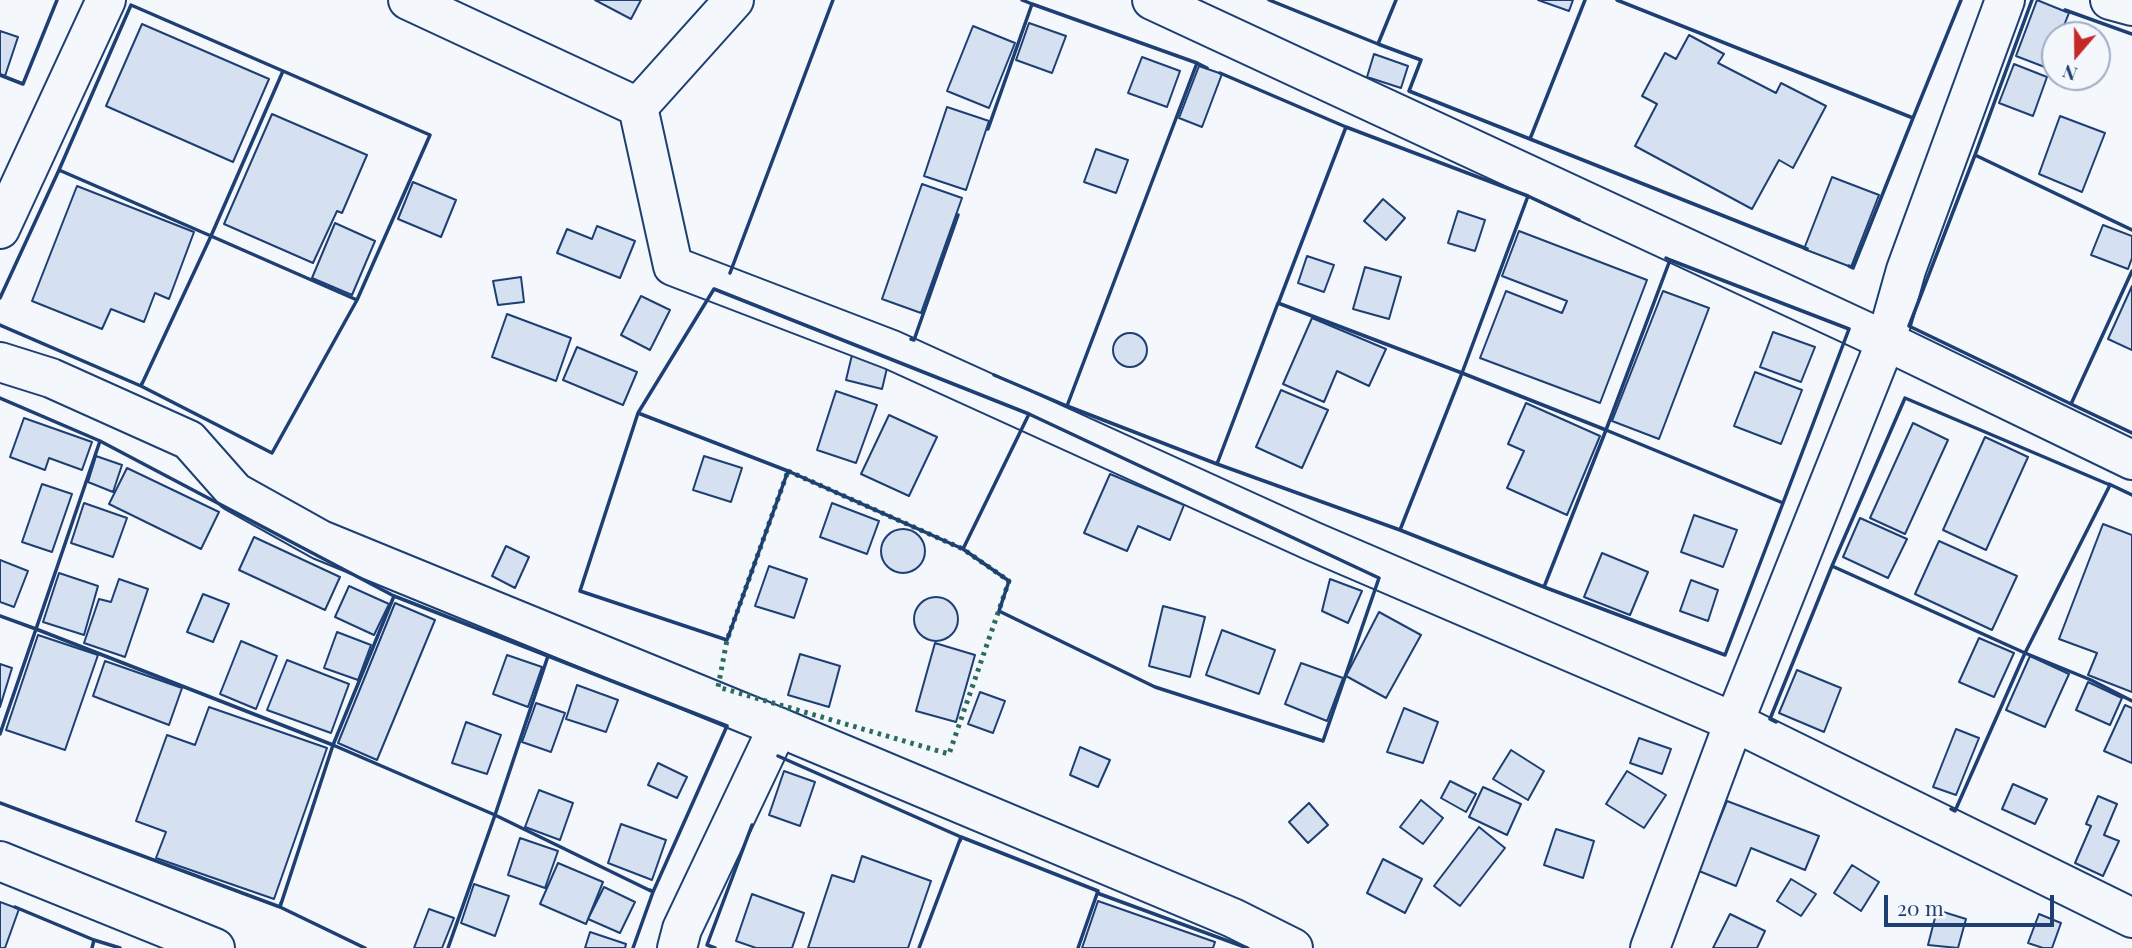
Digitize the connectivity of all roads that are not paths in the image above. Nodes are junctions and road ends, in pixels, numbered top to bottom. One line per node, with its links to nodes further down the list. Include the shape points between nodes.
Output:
1 (106, 0): 9 (street)
2 (408, 0): 8 (street)
3 (734, 0): 8 (street)
4 (1152, 0): 10 (street)
5 (2005, 0): 10 (street, via 1906,270)
6 (2110, 0): 7 (street)
7 (2132, 6)
8 (638, 107): 13 (street, via 673,266 892,350 1312,541)
9 (0, 229)
10 (1886, 341): 12 (street); 13 (street)
11 (0, 362): 14 (street, via 51,378 189,440 235,492 321,540)
12 (2132, 460)
13 (1734, 722): 16 (street); 20 (street)
14 (778, 727): 18 (street); 19 (street, via 1233,918)
15 (0, 861): 17 (street)
16 (2132, 918)
17 (215, 948)
18 (677, 948)
19 (1293, 948)
20 (1650, 948)

